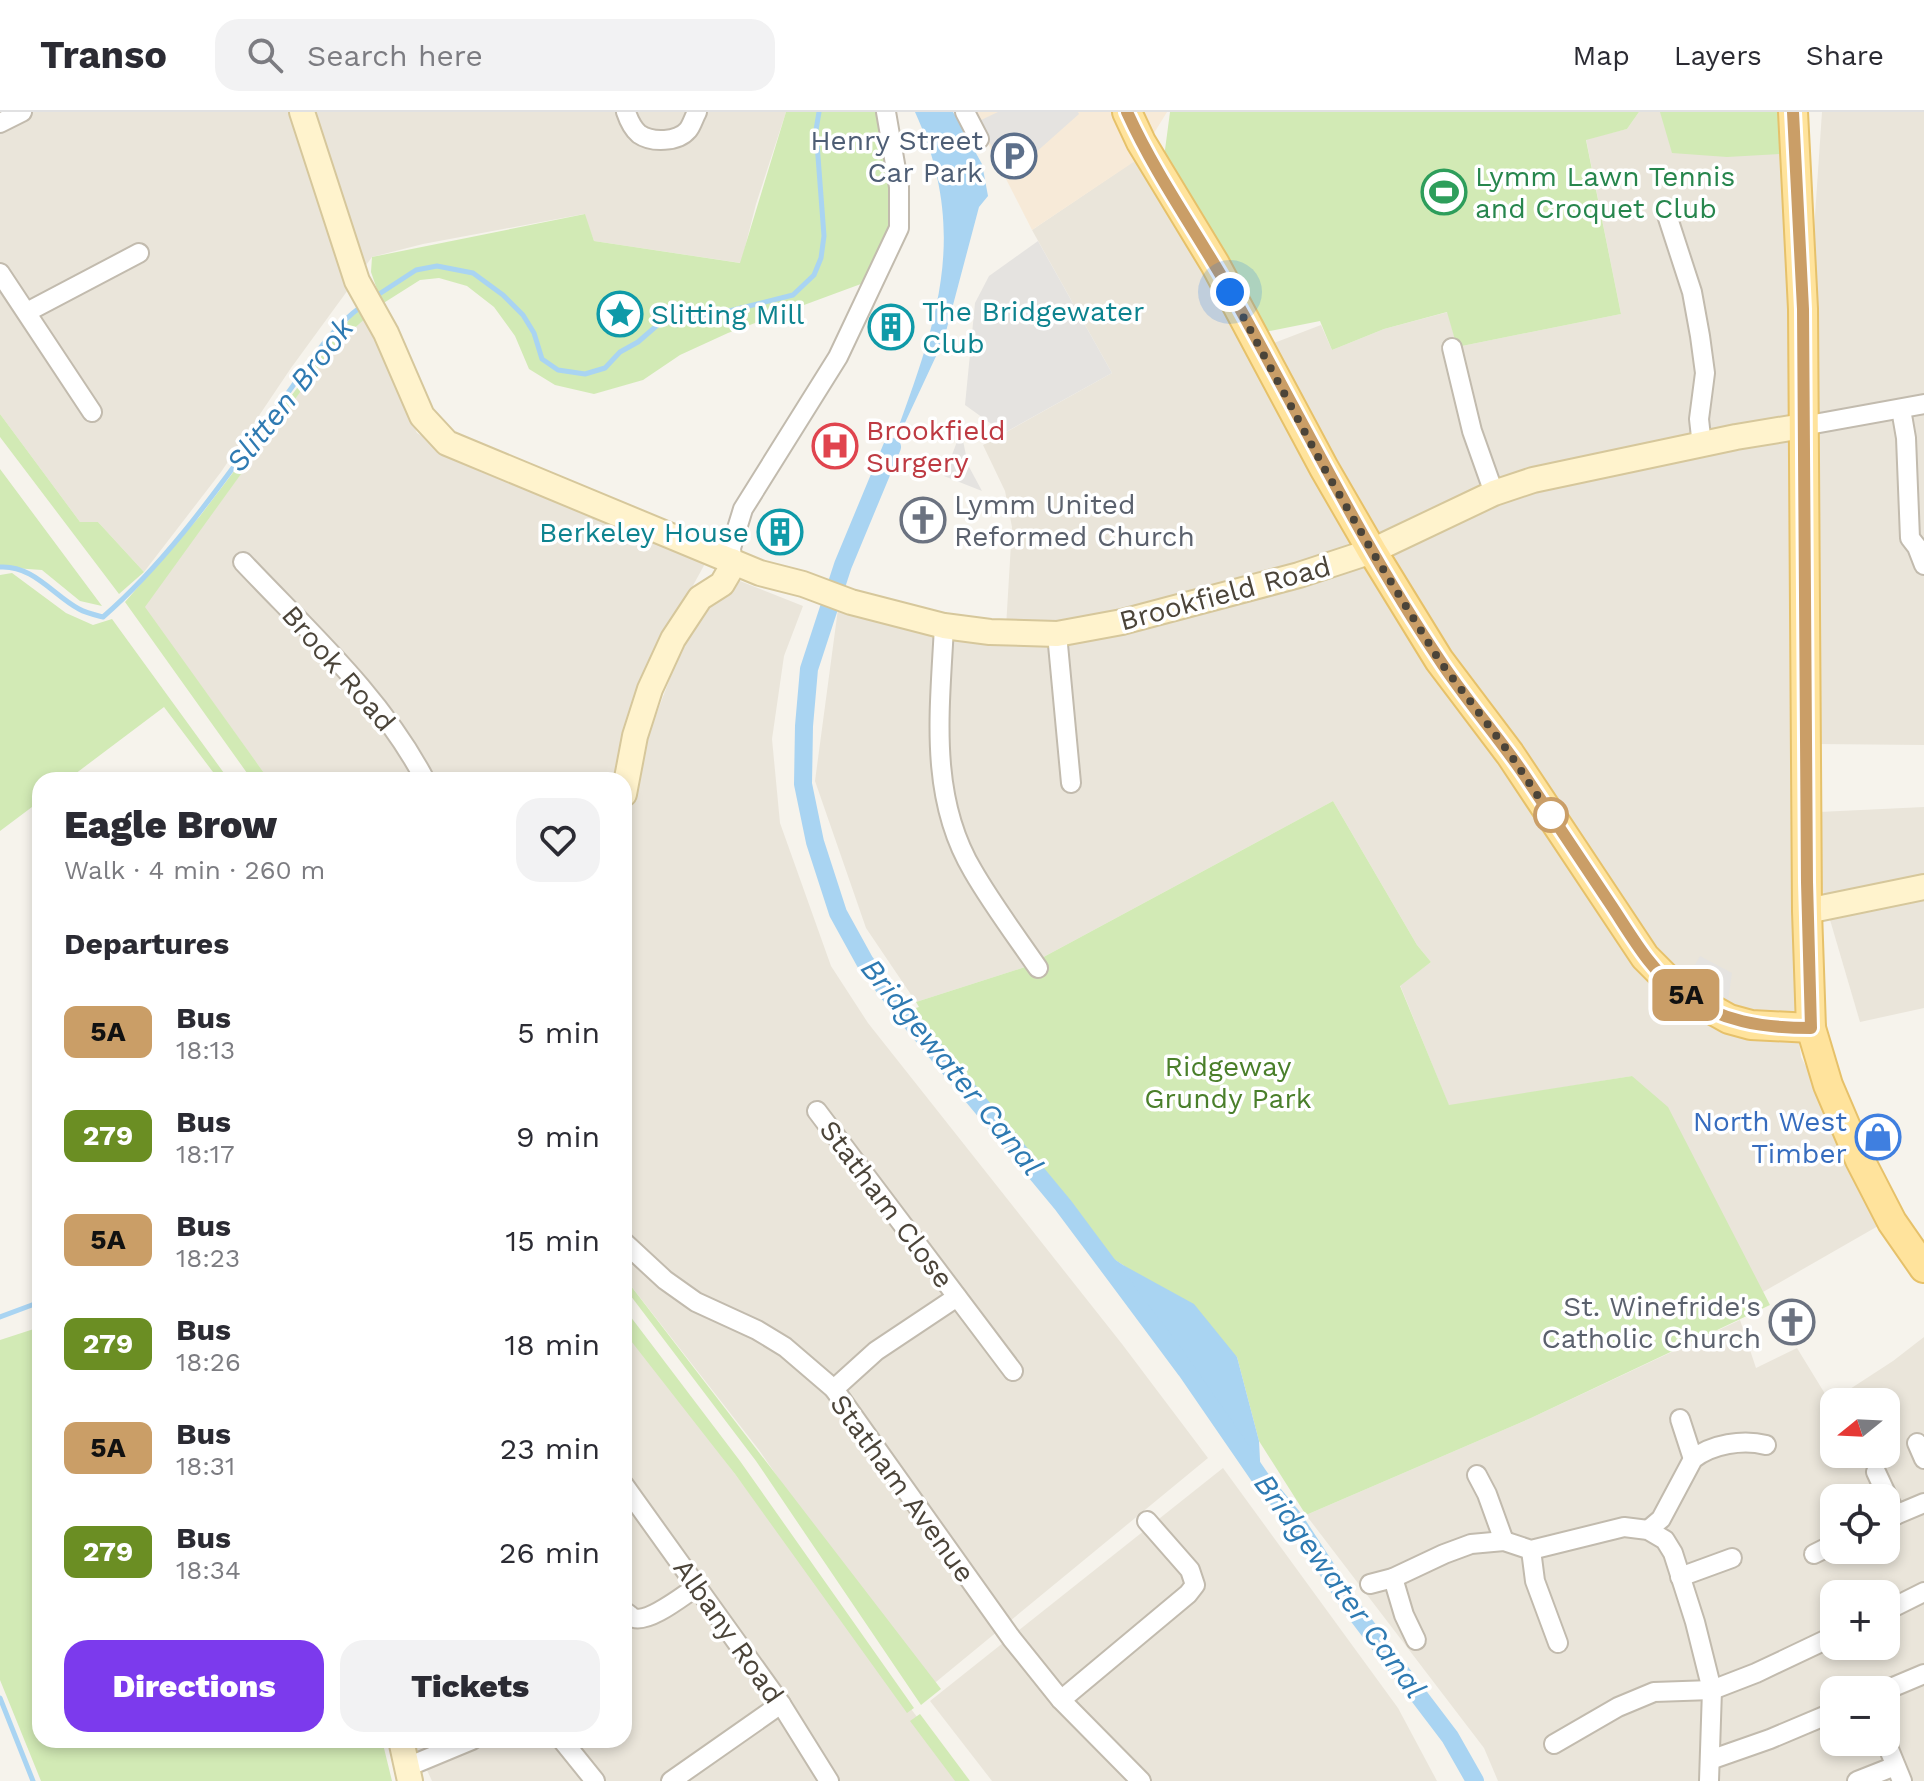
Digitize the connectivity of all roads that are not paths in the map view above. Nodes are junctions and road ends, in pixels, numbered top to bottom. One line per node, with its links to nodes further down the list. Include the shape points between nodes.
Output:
1 (22, 112): 9 (street)
2 (302, 112): 23 (street, Brookfield Road, via 354,274 422,416 447,443)
3 (626, 112): 4 (street, via 636,132 662,140 681,136)
4 (697, 112)
5 (886, 112): 23 (street, via 899,187 899,228 838,357 743,509)
6 (965, 112): 10 (street)
7 (1127, 112): 22 (main road)
8 (1793, 112): 19 (main road)
9 (0, 123)
10 (979, 139)
11 (1666, 212): 20 (street, via 1700,336 1705,373 1699,419)
12 (139, 253): 14 (street)
13 (0, 273): 14 (street)
14 (27, 312): 18 (street)
15 (1452, 348): 21 (street)
16 (1924, 404): 17 (street)
17 (1901, 409): 19 (street); 25 (street, via 1910,538)
18 (92, 412)
19 (1803, 426): 20 (street, Brookfield Road); 32 (main road)
20 (1702, 446): 21 (street, Brookfield Road)
21 (1494, 493): 22 (street, Brookfield Road)
22 (1372, 551): 27 (street, Brookfield Road, via 1271,583); 34 (main road, via 1439,660 1510,754 1645,957 1679,991 1729,1019)
23 (732, 561): 26 (street, Brookfield Road, via 851,602); 29 (street, via 722,584 700,598 673,639 650,689)
24 (243, 562): 28 (street, Brook Road, via 389,720)
25 (1924, 565)
26 (944, 626): 27 (street, Brookfield Road); 33 (street, via 939,722 947,809 971,870)
27 (1057, 634): 30 (street)
28 (420, 772)
29 (628, 772)
30 (1071, 783)
31 (1924, 887): 32 (street)
32 (1807, 911): 34 (main road)
33 (1038, 968)
34 (1811, 1028): 37 (main road, via 1860,1160 1892,1222)
35 (817, 1111): 38 (street, Statham Close)
36 (632, 1249): 40 (street, Statham Avenue, via 696,1302 785,1347)
37 (1924, 1268)
38 (957, 1297): 39 (street, Statham Close); 40 (street, Statham Close, via 876,1351)
39 (1013, 1371)
40 (834, 1389): 70 (street, Statham Avenue)
41 (1680, 1419): 43 (street)
42 (1766, 1445): 43 (street, via 1732,1444)
43 (1693, 1459): 51 (street, via 1661,1519)
44 (1876, 1472): 46 (street)
45 (1477, 1475): 52 (street)
46 (1880, 1484)
47 (632, 1496): 60 (street, Albany Road)
48 (1924, 1503): 49 (street)
49 (1900, 1513)
50 (1147, 1521): 70 (street, via 1190,1570 1198,1588)
51 (1648, 1530): 53 (street, via 1616,1528); 57 (street, via 1665,1540)
52 (1504, 1541): 53 (street); 58 (street, via 1456,1548)
53 (1531, 1550): 65 (street, via 1535,1581)
54 (1820, 1551): 55 (street)
55 (1814, 1554)
56 (1732, 1558): 57 (street)
57 (1680, 1577): 69 (street)
58 (1393, 1578): 59 (street); 64 (street)
59 (1370, 1584)
60 (698, 1586): 63 (street, via 653,1616); 71 (street, Albany Road)
61 (1924, 1592): 62 (street)
62 (1900, 1604)
63 (632, 1617)
64 (1416, 1640)
65 (1558, 1643)
66 (1820, 1643): 69 (street)
67 (1924, 1674): 68 (street)
68 (1900, 1684)
69 (1712, 1690): 73 (street, via 1654,1692); 77 (street)
70 (1061, 1700): 83 (street, Statham Avenue)
71 (781, 1704): 81 (street); 82 (street, Albany Road)
72 (1820, 1718): 77 (street)
73 (1554, 1744)
74 (405, 1748): 78 (street)
75 (458, 1748): 78 (street)
76 (568, 1748): 80 (street)
77 (1710, 1760): 84 (street)
78 (416, 1773)
79 (1899, 1773): 85 (street)
80 (595, 1781)
81 (671, 1781)
82 (829, 1781)
83 (1141, 1781)
84 (1709, 1781)
85 (1857, 1781)

